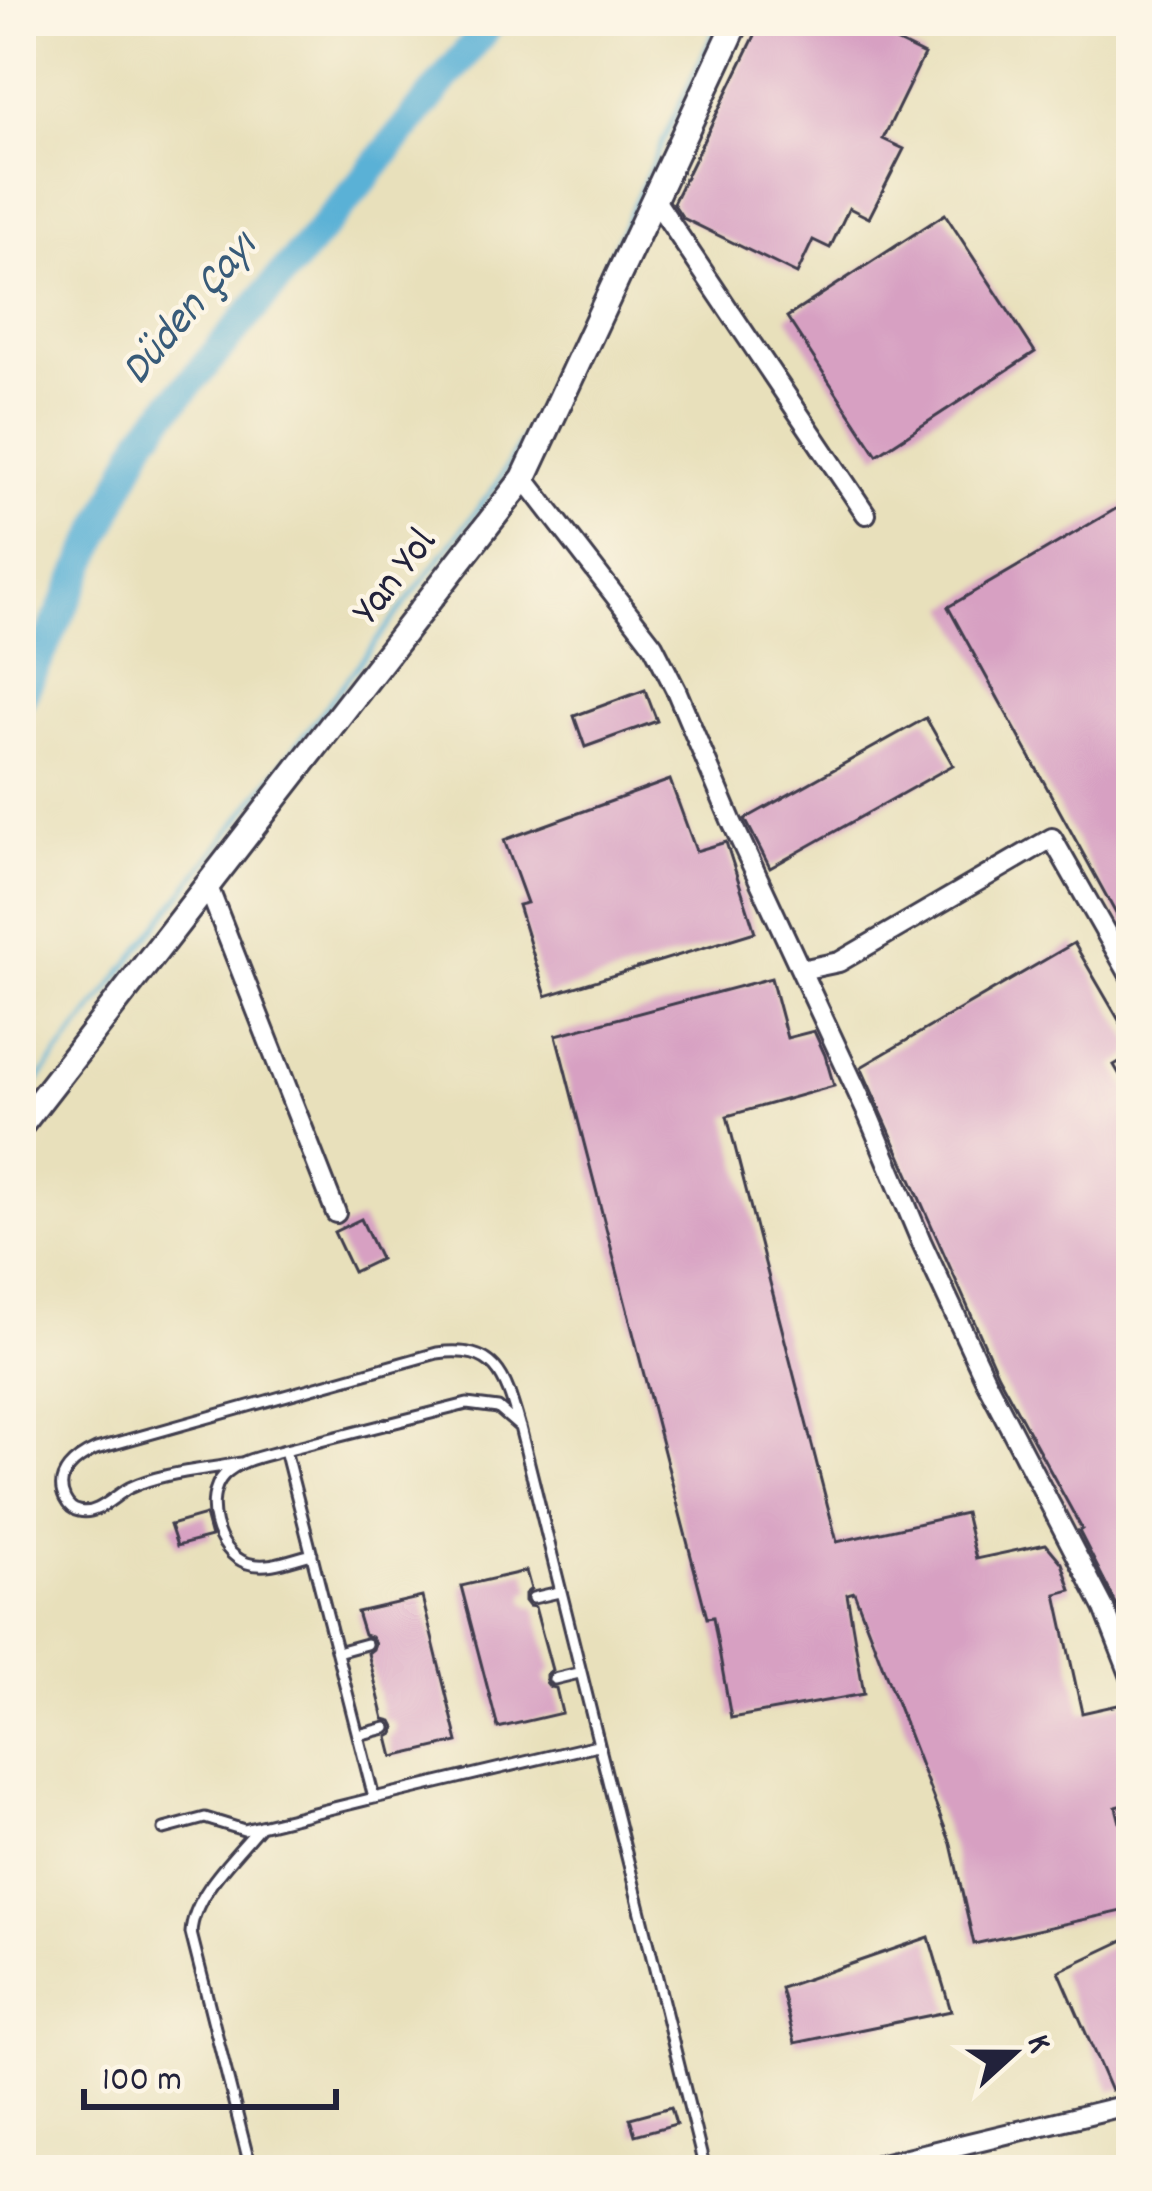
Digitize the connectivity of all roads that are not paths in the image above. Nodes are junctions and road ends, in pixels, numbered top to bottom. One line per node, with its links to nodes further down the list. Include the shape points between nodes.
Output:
1 (737, 21): 2 (street, Yan Yol)
2 (653, 197): 3 (street, Yan Yol); 4 (street)
3 (524, 478): 5 (street, Yan Yol); 6 (street, via 653,645)
4 (866, 514)
5 (207, 884): 8 (street, Yan Yol); 9 (street)
6 (801, 970): 7 (street, via 839,962 1052,838); 19 (street, via 986,1382 1104,1608)
7 (1131, 977)
8 (21, 1125)
9 (336, 1213)
10 (520, 1427): 11 (lane, via 498,1408 467,1404); 12 (lane, via 493,1363 458,1350 95,1449 66,1471 62,1491 73,1509 91,1511 148,1480); 14 (lane)
11 (285, 1450): 12 (lane); 13 (lane)
12 (240, 1463): 13 (lane, via 212,1497 227,1549 244,1563 266,1566)
13 (312, 1554): 17 (lane)
14 (559, 1592): 15 (lane); 18 (lane)
15 (533, 1598)
16 (366, 1644): 17 (lane)
17 (337, 1652): 22 (lane)
18 (579, 1673): 20 (lane); 23 (lane)
19 (1131, 1677)
20 (554, 1679)
21 (386, 1728): 22 (lane)
22 (358, 1735): 24 (lane)
23 (597, 1745): 24 (lane); 29 (lane)
24 (374, 1798): 25 (lane)
25 (260, 1826): 26 (lane, via 244,1830 205,1818); 28 (lane, via 191,1922)
26 (164, 1829)
27 (1131, 2104): 30 (street)
28 (250, 2170)
29 (705, 2170)
30 (857, 2170)

